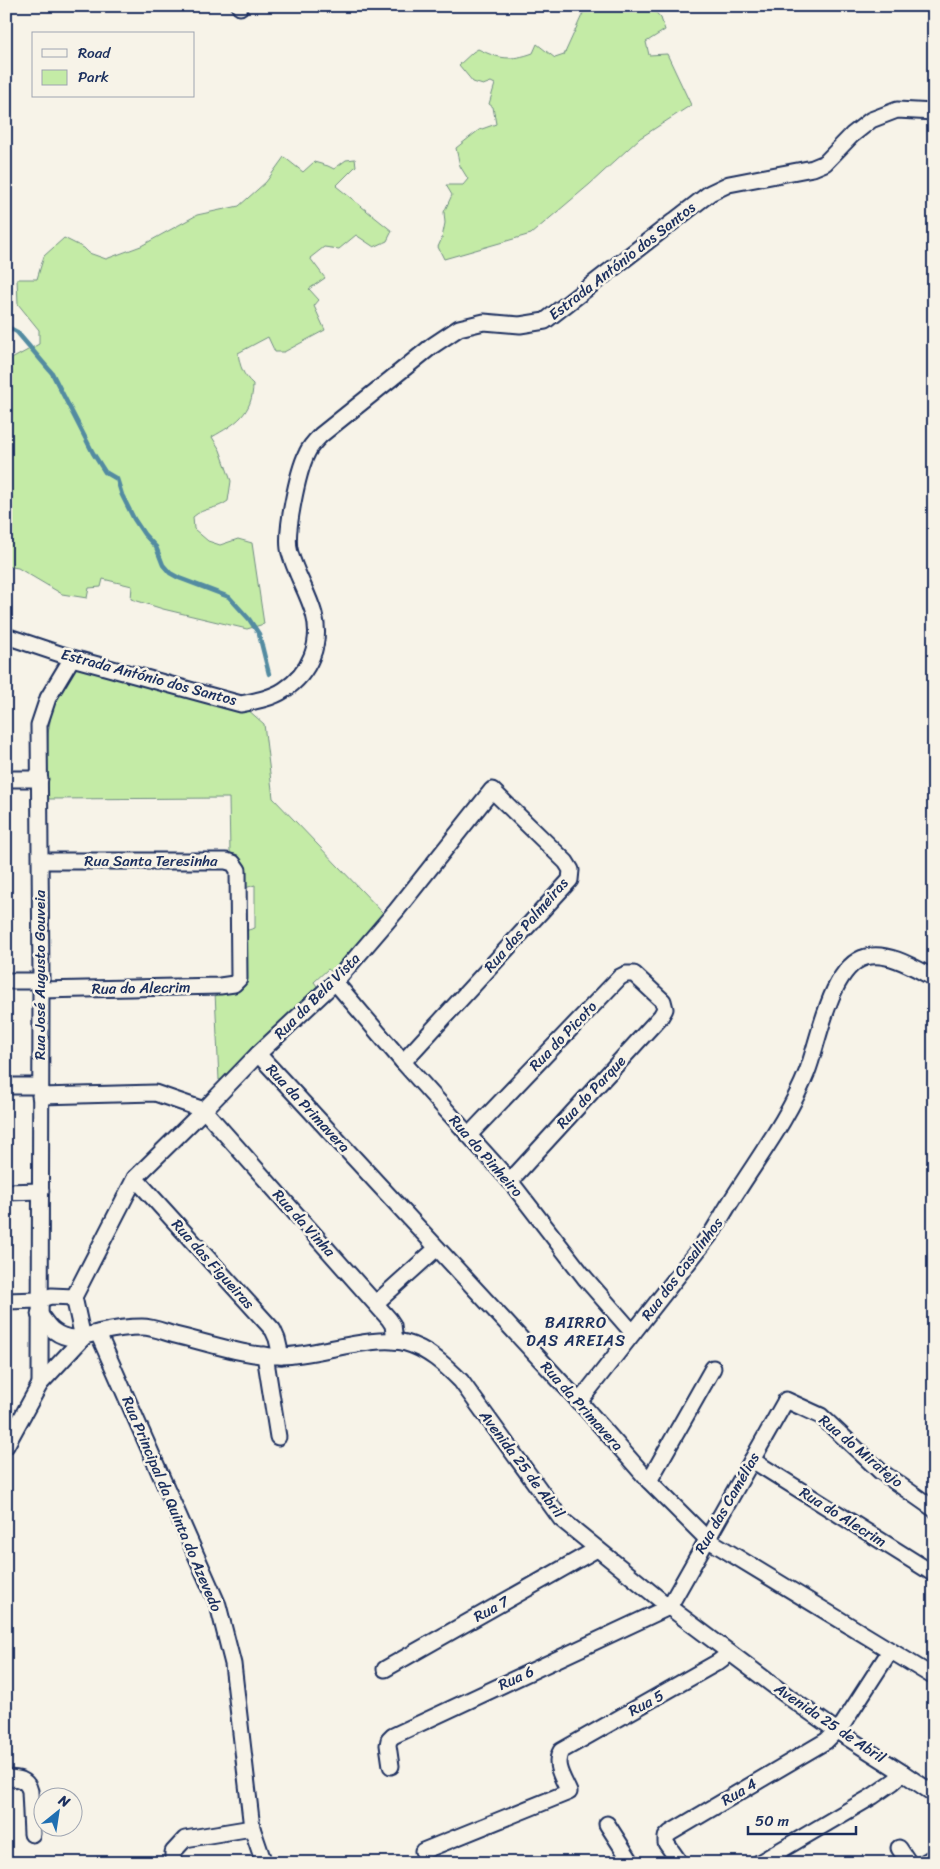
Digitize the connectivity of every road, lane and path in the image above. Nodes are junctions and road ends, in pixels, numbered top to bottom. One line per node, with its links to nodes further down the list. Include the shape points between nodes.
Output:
1 (934, 112): 3 (street, Estrada António dos Santos, via 898,110 889,113 871,120 825,163 729,184 710,193 545,322 520,326 484,322 459,328 321,435 306,454 288,537 289,552 314,614 317,638 312,658 301,676 284,690 241,704)
2 (6, 636): 3 (street, Estrada António dos Santos)
3 (72, 658): 4 (street, Rua José Augusto Gouveia, via 48,698 39,725)
4 (40, 778): 5 (street); 7 (street, Rua José Augusto Gouveia)
5 (6, 779)
6 (492, 790): 11 (street, Rua da Bela Vista); 15 (street, Rua das Palmeiras, via 566,862 571,870 570,880)
7 (41, 861): 9 (street, Rua Santa Teresinha, via 226,860 232,863 238,870); 12 (street, Rua José Augusto Gouveia)
8 (934, 978): 30 (street, Rua dos Casalinhos, via 896,960 880,957 865,957 851,965 835,986 807,1072 790,1108 713,1231)
9 (239, 979): 12 (street, Rua do Alecrim, via 234,984 220,986)
10 (6, 981): 12 (street, Rua do Alecrim)
11 (335, 982): 14 (street, Rua da Bela Vista); 15 (street, Rua do Pinheiro)
12 (41, 986): 17 (street, Rua José Augusto Gouveia)
13 (663, 1001): 19 (street, Rua do Picoto, via 634,974 620,977); 21 (street, Rua do Parque, via 665,1009 661,1016)
14 (258, 1054): 18 (street, Rua da Bela Vista); 24 (street, Rua da Primavera)
15 (403, 1062): 19 (street, Rua do Pinheiro)
16 (6, 1086): 17 (street)
17 (40, 1091): 18 (street, via 155,1093); 22 (street, Rua José Augusto Gouveia)
18 (204, 1110): 20 (street, Rua da Bela Vista); 27 (street, Rua da Vinha)
19 (469, 1135): 21 (street, Rua do Pinheiro)
20 (135, 1178): 25 (street, Rua da Bela Vista); 34 (street, Rua das Figueiras, via 273,1330)
21 (510, 1181): 30 (street, Rua do Pinheiro, via 585,1278)
22 (41, 1191): 23 (street); 28 (street, Rua José Augusto Gouveia)
23 (6, 1192)
24 (437, 1248): 27 (street); 38 (street, Rua da Primavera)
25 (74, 1297): 28 (street, via 51,1296); 31 (street)
26 (6, 1301): 28 (street)
27 (376, 1303): 32 (street, Rua da Vinha, via 393,1325)
28 (39, 1307): 31 (street, via 54,1331 69,1338); 36 (street, Rua José Augusto Gouveia)
29 (98, 1333): 31 (street, Avenida 25 de Abril); 33 (street, Avenida 25 de Abril, via 144,1327); 58 (street, Rua Principal da Quinta do Azevedo, via 218,1606 234,1664)
30 (633, 1333): 38 (street, Rua dos Casalinhos)
31 (83, 1338): 36 (street)
32 (395, 1341): 34 (street, Avenida 25 de Abril); 45 (street, Avenida 25 de Abril, via 429,1353 461,1381 562,1519)
33 (265, 1355): 34 (street, Avenida 25 de Abril); 39 (street)
34 (281, 1356)
35 (713, 1368): 42 (street)
36 (40, 1384): 40 (street)
37 (786, 1400): 41 (street, Rua das Camélias); 43 (street, Rua do Miratejo, via 821,1416 880,1470)
38 (579, 1402): 42 (street, Rua da Primavera)
39 (278, 1437)
40 (7, 1443)
41 (752, 1460): 44 (street, Rua das Camélias); 46 (street, Rua do Alecrim)
42 (649, 1480): 44 (street, Rua da Primavera)
43 (934, 1509)
44 (707, 1539): 47 (street, Rua das Camélias); 48 (street, Rua da Primavera)
45 (597, 1549): 47 (street, Avenida 25 de Abril); 50 (street, Rua 7)
46 (934, 1574)
47 (669, 1607): 49 (street, Avenida 25 de Abril); 53 (street, Rua 6, via 393,1736 388,1745)
48 (890, 1651): 51 (street, Rua da Primavera); 52 (street)
49 (730, 1653): 52 (street, Avenida 25 de Abril); 61 (street, Rua 5, via 561,1751 557,1764 569,1792)
50 (385, 1669)
51 (934, 1676)
52 (837, 1731): 54 (street, Avenida 25 de Abril); 66 (street, Rua 4, via 826,1741 670,1833 666,1843)
53 (391, 1766)
54 (903, 1773): 56 (street, Avenida 25 de Abril); 67 (street, via 872,1796)
55 (6, 1778): 59 (street, via 24,1780 28,1784)
56 (934, 1794)
57 (607, 1824): 65 (street)
58 (252, 1828): 63 (street, via 185,1839 173,1852); 64 (street, Rua Principal da Quinta do Azevedo)
59 (32, 1834)
60 (899, 1848): 68 (street)
61 (423, 1851)
62 (934, 1858): 69 (street)
63 (174, 1863)
64 (264, 1863)
65 (632, 1863)
66 (680, 1863)
67 (758, 1863)
68 (909, 1863)
69 (924, 1863)

